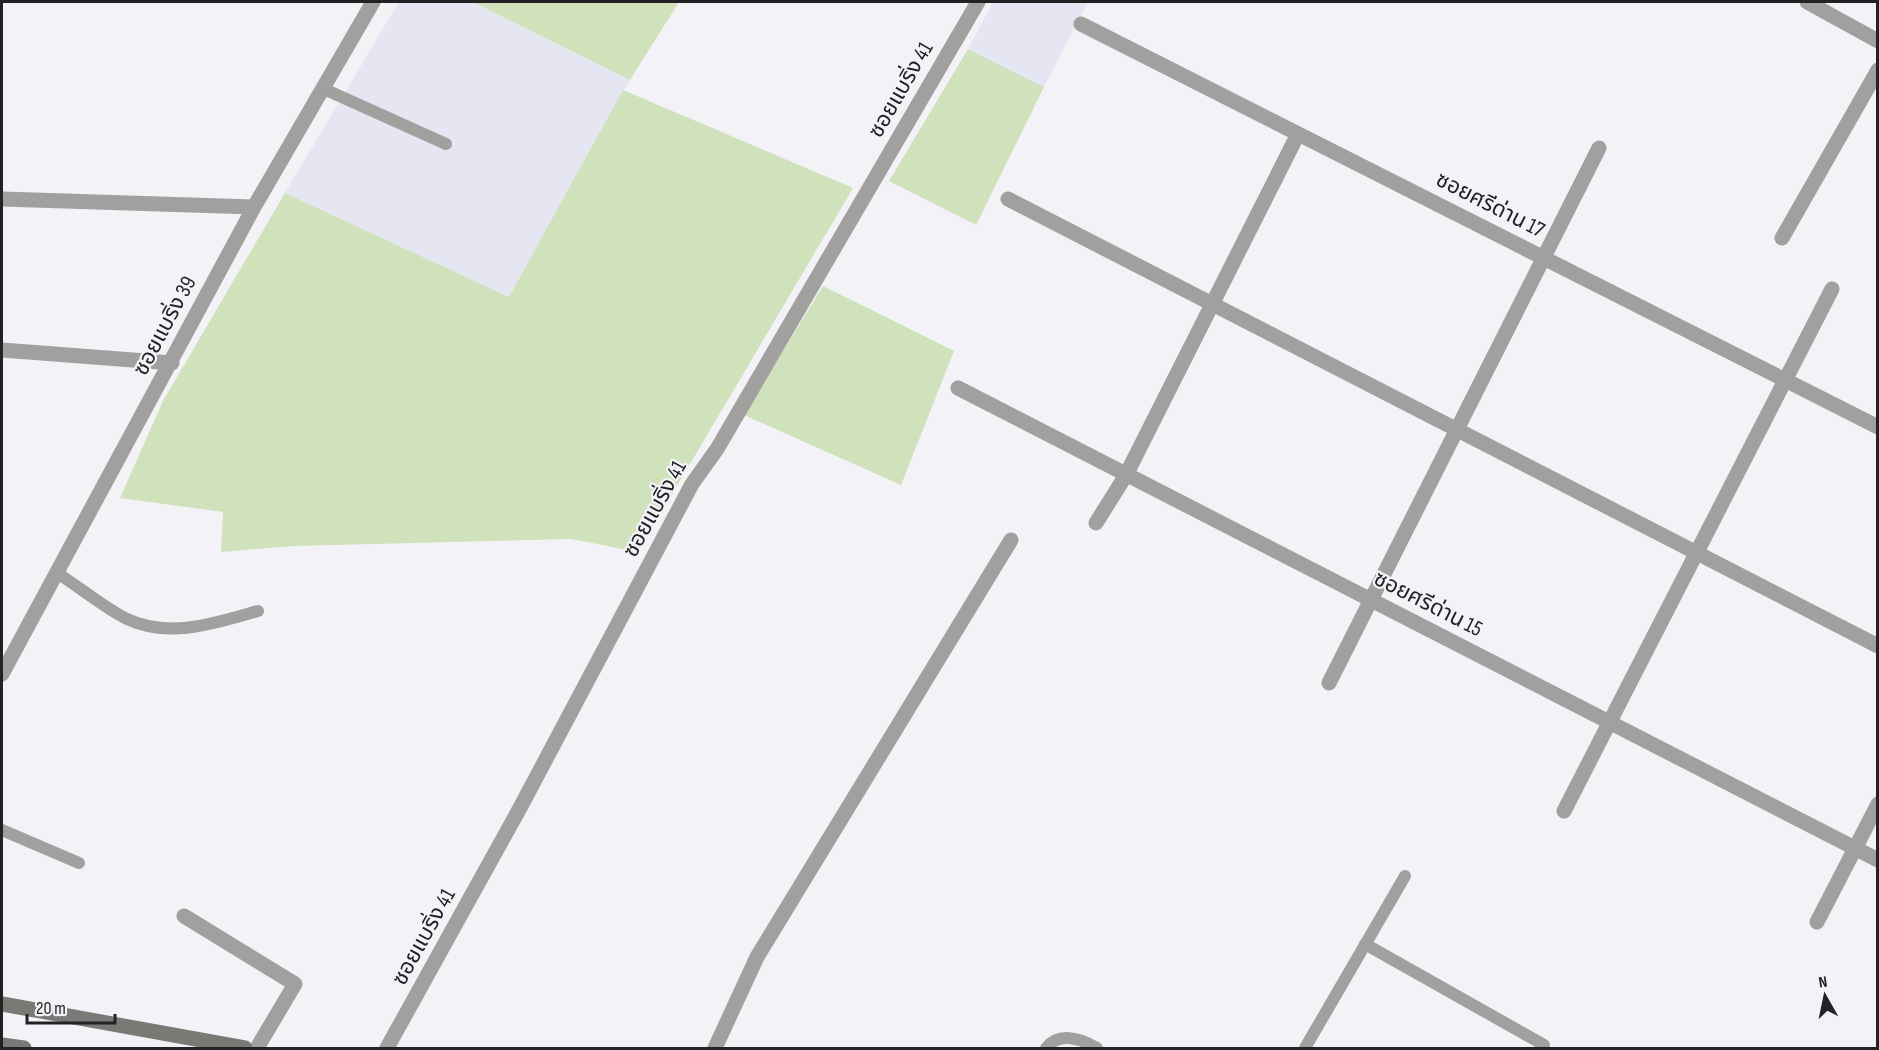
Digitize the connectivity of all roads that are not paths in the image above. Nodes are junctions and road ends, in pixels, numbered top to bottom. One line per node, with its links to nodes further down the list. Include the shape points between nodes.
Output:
1 (373, 2): 7 (street, ซอยแบริ่ง 39)
2 (978, 2): 51 (street, ซอยแบริ่ง 41, via 717,449 692,484)
3 (1807, 2): 5 (street)
4 (1082, 24): 8 (street, ซอยศรีด่าน 17)
5 (1878, 41)
6 (1878, 70): 14 (street)
7 (324, 89): 9 (lane); 13 (street, ซอยแบริ่ง 39)
8 (1298, 134): 15 (street, ซอยศรีด่าน 17); 17 (street)
9 (446, 144)
10 (1599, 148): 15 (street)
11 (2, 199): 13 (street)
12 (1008, 200): 17 (street)
13 (254, 207): 19 (street, ซอยแบริ่ง 39)
14 (1782, 238)
15 (1543, 257): 20 (street, ซอยศรีด่าน 17); 23 (street)
16 (1832, 289): 20 (street)
17 (1212, 304): 23 (street); 24 (street)
18 (2, 350): 19 (street)
19 (172, 363): 28 (street, ซอยแบริ่ง 39)
20 (1785, 380): 22 (street, ซอยศรีด่าน 17); 27 (street)
21 (958, 388): 24 (street, ซอยศรีด่าน 15)
22 (1878, 427)
23 (1456, 430): 27 (street); 29 (street)
24 (1126, 474): 25 (street); 29 (street, ซอยศรีด่าน 15)
25 (1096, 523)
26 (1011, 540): 52 (street, via 757,957)
27 (1696, 554): 31 (street); 34 (street)
28 (57, 573): 30 (lane, via 126,619 155,628 199,628); 32 (street, ซอยแบริ่ง 39)
29 (1371, 600): 33 (street); 34 (street, ซอยศรีด่าน 15)
30 (258, 610)
31 (1878, 646)
32 (2, 674)
33 (1329, 683)
34 (1610, 723): 36 (street); 38 (street, ซอยศรีด่าน 15)
35 (1878, 804): 38 (street)
36 (1564, 811)
37 (2, 830): 40 (lane)
38 (1854, 848): 39 (street, ซอยศรีด่าน 15); 43 (street)
39 (1878, 860)
40 (79, 863)
41 (1405, 876): 44 (lane)
42 (184, 916): 50 (street, via 295,984)
43 (1816, 922)
44 (1365, 944): 46 (lane); 55 (lane)
45 (2, 1004): 49 (main road)
46 (1544, 1045)
47 (2, 1046): 48 (main road)
48 (24, 1048)
49 (245, 1048)
50 (257, 1048)
51 (387, 1048)
52 (715, 1048)
53 (1046, 1048): 54 (lane, via 1062,1038 1083,1040)
54 (1097, 1048)
55 (1305, 1048)

